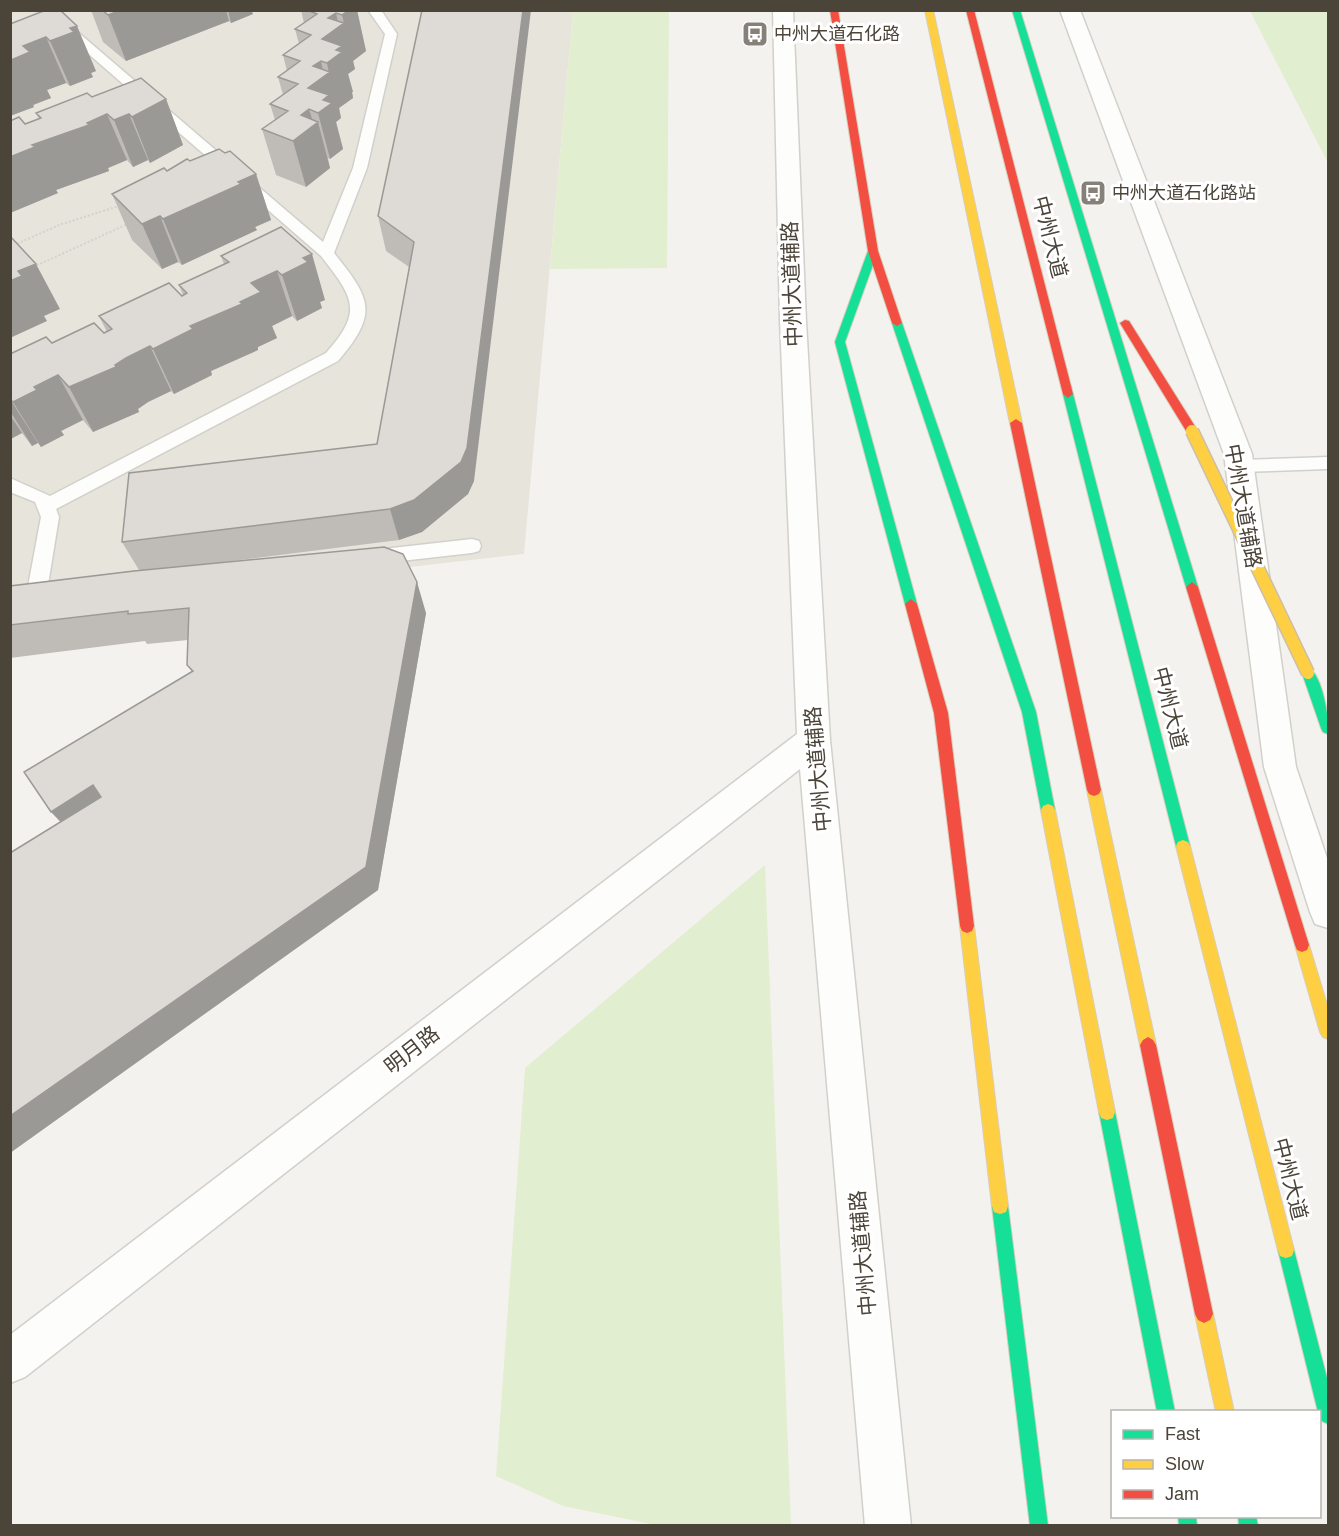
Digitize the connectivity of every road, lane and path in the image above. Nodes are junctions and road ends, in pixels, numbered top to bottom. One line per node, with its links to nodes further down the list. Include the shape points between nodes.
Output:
1 (44, 10): 13 (lane)
2 (374, 10): 13 (lane, via 391,34 360,168)
3 (783, 10): 24 (street, 中州大道辅路, via 793,321)
4 (834, 10): 12 (main road)
5 (929, 10): 29 (main road)
6 (970, 10): 30 (main road, 中州大道)
7 (1016, 10): 15 (main road, 中州大道)
8 (1070, 10): 17 (street, 中州大道辅路)
9 (123, 205): 11 (path, via 59,225)
10 (130, 224): 14 (path)
11 (10, 247)
12 (873, 251): 28 (main road, via 1029,712); 32 (main road, via 840,342 940,713)
13 (326, 253): 19 (lane, via 354,288 360,310 349,339 333,357)
14 (32, 267)
15 (1101, 283): 23 (main road, bridge, via 1192,431 1308,673); 26 (main road, 中州大道)
16 (1329, 463): 17 (lane)
17 (1240, 466): 25 (street, 中州大道辅路, via 1280,767)
18 (10, 484): 19 (lane, via 42,498)
19 (45, 506): 22 (lane, via 50,517 28,598)
20 (472, 546): 21 (lane)
21 (354, 559)
22 (60, 594)
23 (1329, 728)
24 (814, 740): 27 (street, 明月路); 31 (street, 中州大道辅路)
25 (1329, 912)
26 (1329, 1032)
27 (10, 1362)
28 (1166, 1410)
29 (1225, 1410)
30 (1329, 1415)
31 (888, 1526)
32 (1039, 1526)

